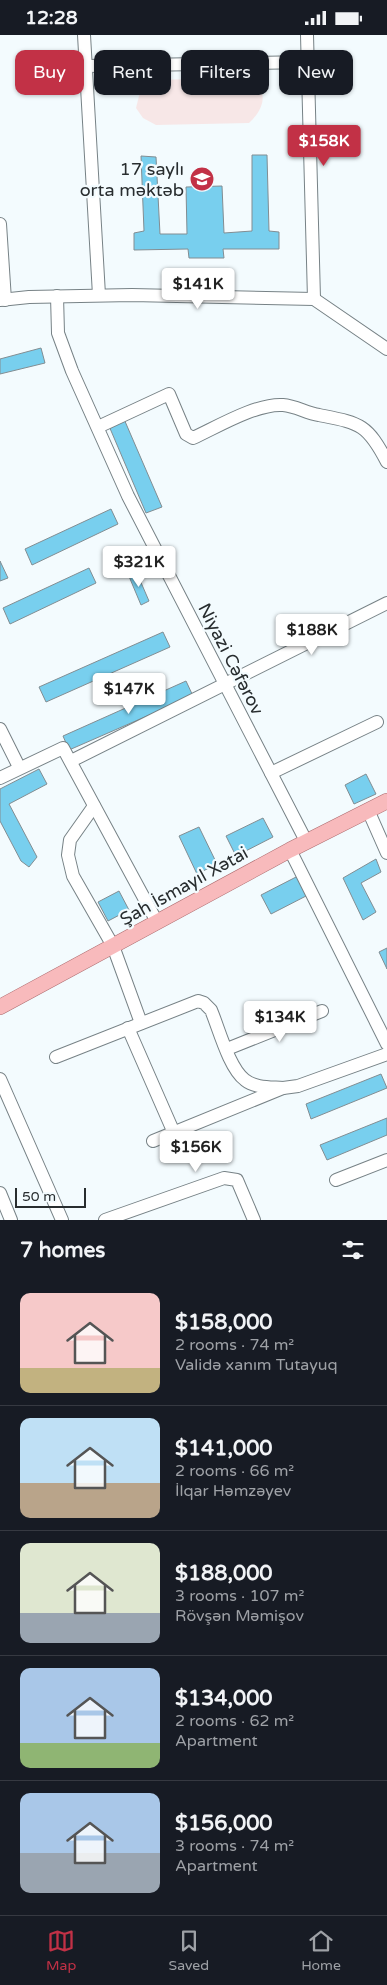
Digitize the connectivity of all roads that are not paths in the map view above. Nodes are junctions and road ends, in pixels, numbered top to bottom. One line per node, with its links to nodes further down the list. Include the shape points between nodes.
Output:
1 (84, 35): 5 (street)
2 (307, 35): 3 (street)
3 (308, 50)
4 (279, 62): 5 (street)
5 (86, 67): 8 (street)
6 (309, 95): 10 (street)
7 (0, 224): 11 (street)
8 (99, 295): 9 (street); 10 (street)
9 (57, 297): 11 (street); 13 (street, Niyazi Cəfərov, via 58,333)
10 (314, 299): 12 (street)
11 (2, 300)
12 (387, 349)
13 (98, 427): 14 (street, via 169,394 186,434 193,438 257,410 281,405 351,421 367,431); 16 (street, Niyazi Cəfərov, via 146,535)
14 (387, 462)
15 (387, 603): 16 (street)
16 (225, 685): 19 (street); 21 (street, Niyazi Cəfərov)
17 (377, 722): 21 (street)
18 (0, 729): 20 (street)
19 (70, 761): 20 (street, via 63,748); 24 (street)
20 (19, 767): 22 (street)
21 (271, 773): 26 (street, Niyazi Cəfərov)
22 (0, 778)
23 (387, 801): 25 (main road, Şah İsmayıl Xətai)
24 (94, 806): 29 (street); 30 (street, via 70,840 68,855 73,876)
25 (368, 810): 26 (main road, Şah İsmayıl Xətai); 28 (street)
26 (306, 841): 27 (main road, Şah İsmayıl Xətai)
27 (290, 850): 29 (main road, Şah İsmayıl Xətai); 35 (street)
28 (387, 853)
29 (158, 922): 30 (main road, Şah İsmayıl Xətai)
30 (113, 946): 31 (main road, Şah İsmayıl Xətai); 33 (street)
31 (0, 1007)
32 (322, 1011): 36 (street)
33 (141, 1023): 34 (street); 36 (street, via 198,1001 211,1011)
34 (128, 1028): 38 (street); 41 (street)
35 (387, 1044)
36 (227, 1049): 40 (street, via 237,1071 246,1081 260,1087)
37 (387, 1054): 40 (street, via 298,1086)
38 (56, 1057)
39 (0, 1079): 47 (street)
40 (282, 1088): 41 (street)
41 (174, 1133): 42 (street)
42 (154, 1141)
43 (387, 1160): 44 (street)
44 (336, 1180)
45 (0, 1193): 46 (street)
46 (10, 1220)
47 (62, 1220)
48 (105, 1220): 49 (street, via 232,1177 237,1180)
49 (254, 1220)

